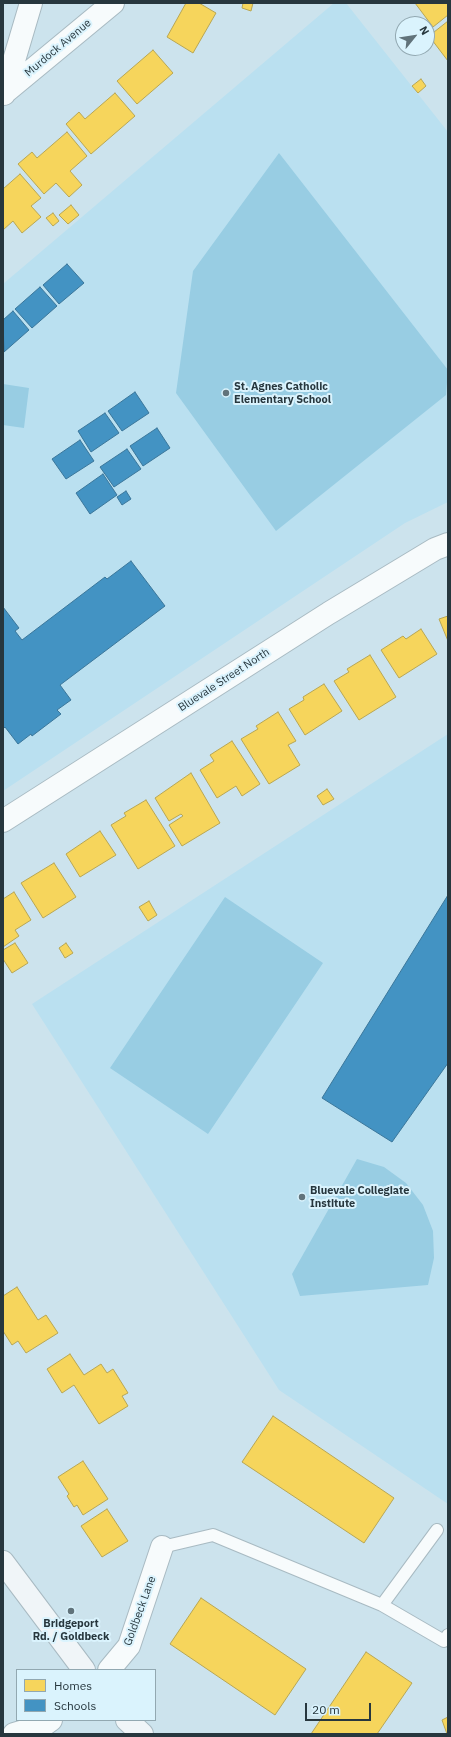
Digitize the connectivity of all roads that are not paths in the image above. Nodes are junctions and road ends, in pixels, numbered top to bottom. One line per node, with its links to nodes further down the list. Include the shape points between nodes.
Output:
1 (31, 3): 3 (street, Murdock Avenue)
2 (113, 3): 3 (street, Murdock Avenue)
3 (3, 94)
4 (448, 544): 5 (street, Bluevale Street North, via 435,549 329,613)
5 (3, 821)
6 (437, 1530): 9 (lane)
7 (162, 1547): 9 (lane, via 213,1534); 12 (street, Goldbeck Lane, via 129,1646)
8 (3, 1562): 11 (main road)
9 (382, 1605): 10 (lane, via 444,1641)
10 (448, 1635)
11 (83, 1669)
12 (110, 1669)
13 (50, 1721): 15 (street)
14 (128, 1721): 16 (main road)
15 (14, 1734)
16 (142, 1734)

